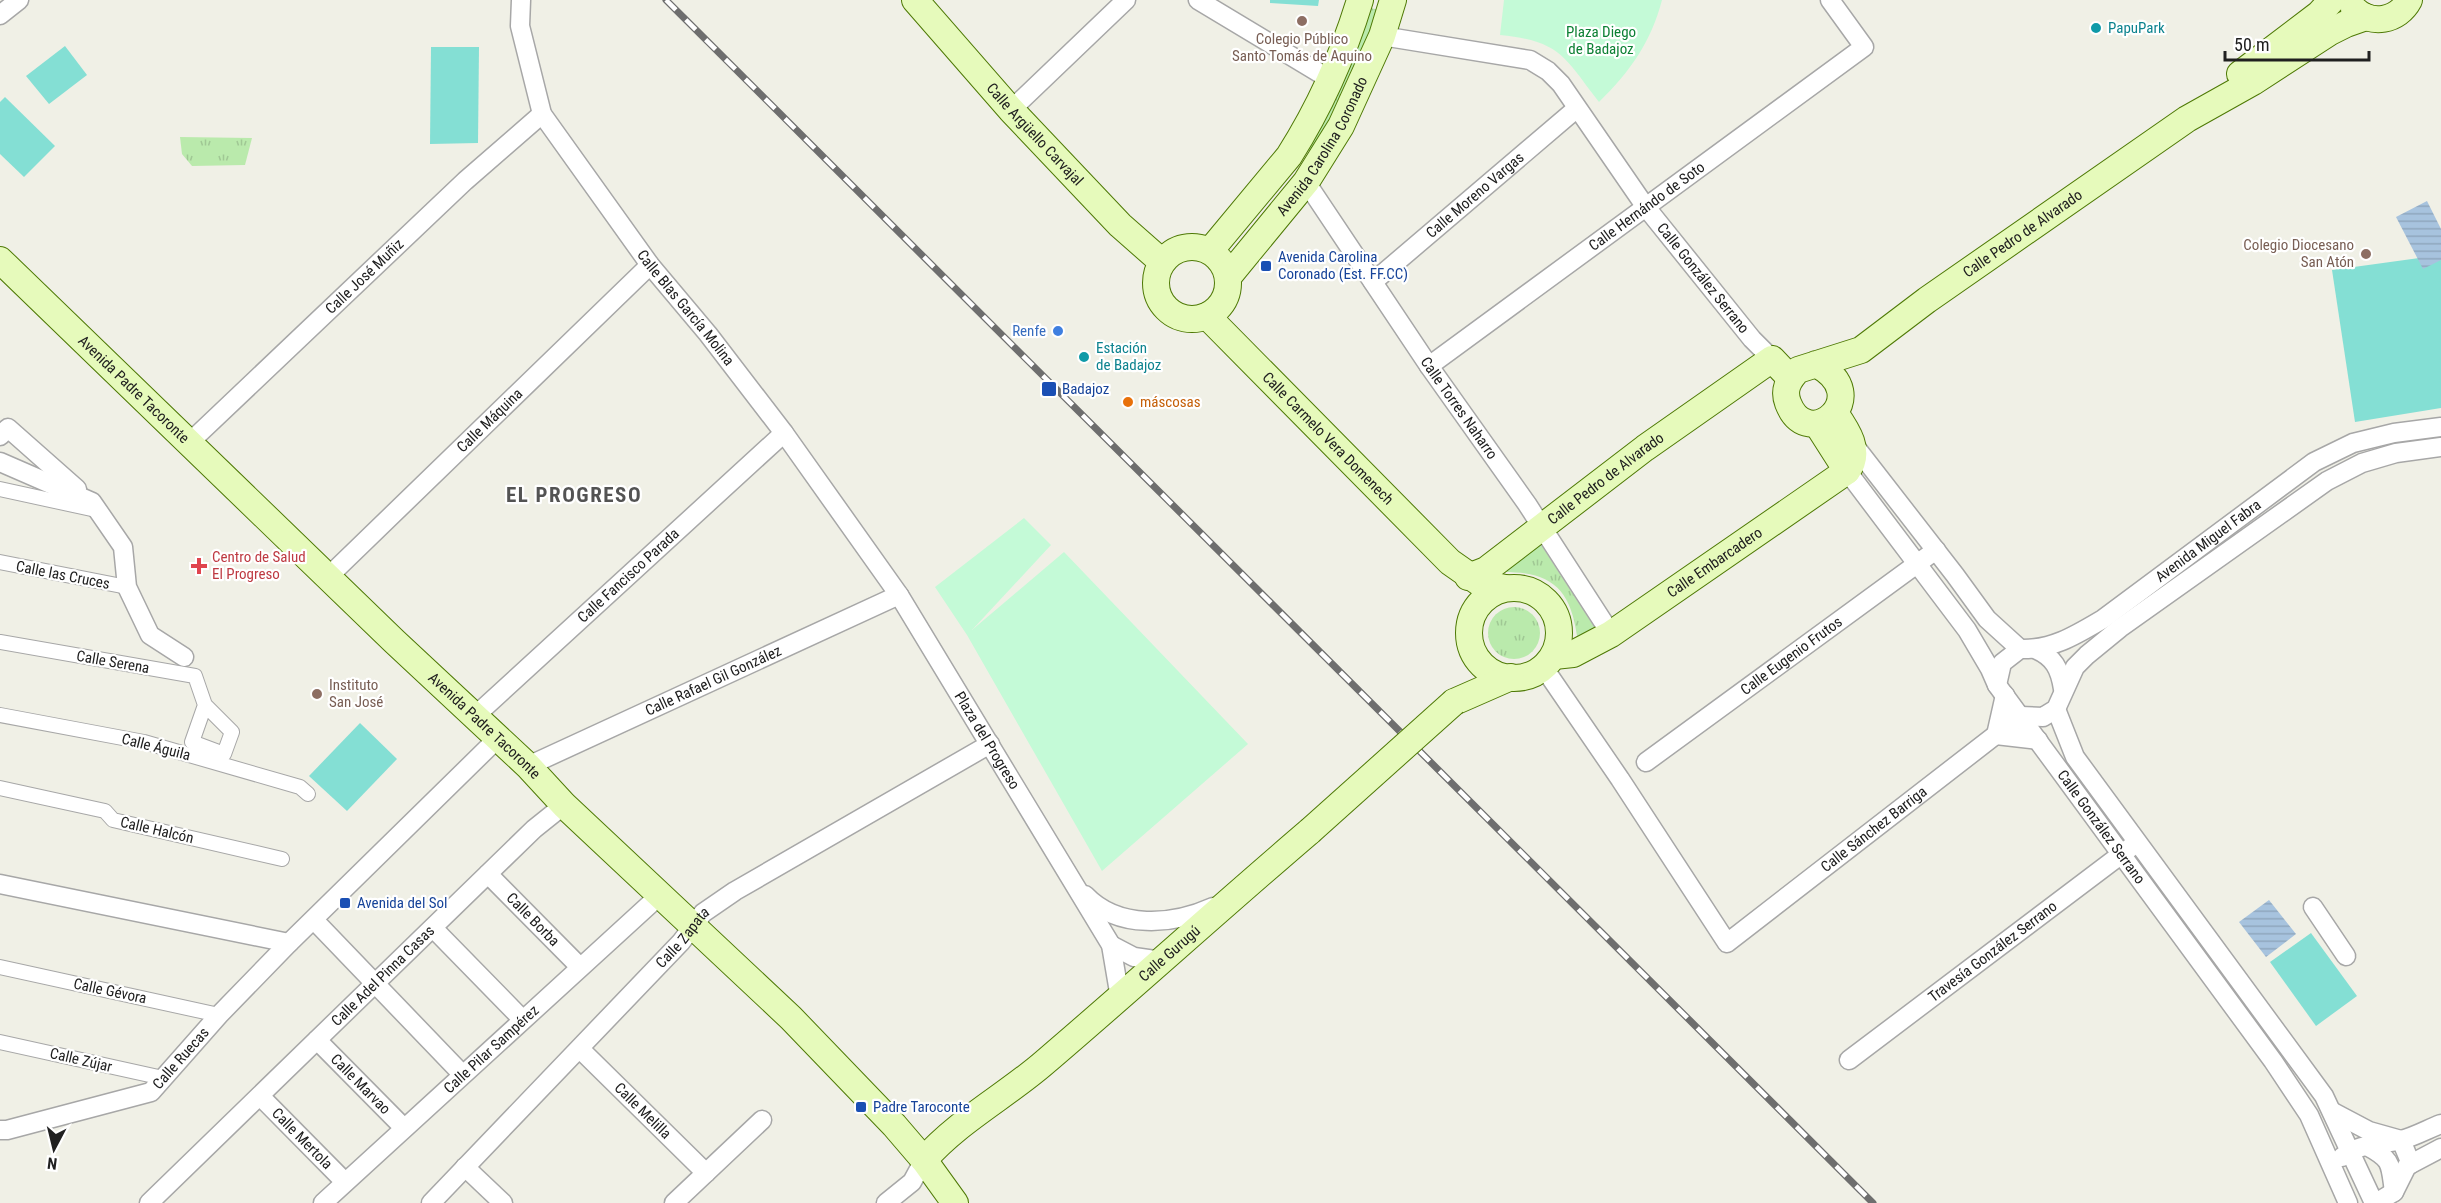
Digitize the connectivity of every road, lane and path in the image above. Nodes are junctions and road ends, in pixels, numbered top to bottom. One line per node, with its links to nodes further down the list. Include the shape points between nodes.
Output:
1 (19, 0): 12 (street)
2 (521, 0): 18 (street, Calle Blas García Molina, via 520,26)
3 (915, 0): 17 (main road, Calle Argüello Carvajal)
4 (1126, 0): 17 (street)
5 (1198, 0): 15 (street)
6 (1360, 0): 15 (main road, Avenida Carolina Coronado)
7 (1393, 0): 14 (main road, Avenida Carolina Coronado)
8 (1830, 0): 21 (street, Calle Hernándo de Soto, via 1864,47)
9 (2332, 0): 19 (main road, Calle Pedro de Alvarado)
10 (2348, 0): 13 (main road)
11 (2409, 0): 13 (main road, Calle Pedro de Alvarado, via 2393,16 2375,20)
12 (0, 15)
13 (2366, 17): 19 (main road, Calle Pedro de Alvarado, via 2330,32)
14 (1382, 36): 16 (street, via 1530,60 1561,84); 20 (main road, Avenida Carolina Coronado, via 1341,126)
15 (1331, 80): 22 (main road, Avenida Carolina Coronado, via 1289,156)
16 (1576, 109): 21 (street, Calle González Serrano); 27 (street, Calle Moreno Vargas)
17 (1011, 110): 23 (main road, Calle Argüello Carvajal, via 1120,225)
18 (542, 114): 24 (street, Calle Blas García Molina); 38 (street, Calle José Muñiz, via 465,181)
19 (2187, 119): 29 (main road, Calle Pedro de Alvarado)
20 (1306, 182): 26 (main road, Avenida Carolina Coronado); 27 (street, Calle Torres Naharro)
21 (1646, 206): 30 (street, Calle González Serrano, via 1752,339); 32 (street, Calle Hernándo de Soto)
22 (1210, 251): 23 (main road, via 1200,247 1179,249); 26 (main road, via 1219,258)
23 (1162, 262): 28 (main road, via 1156,284 1164,306 1184,318)
24 (650, 265): 37 (street, Calle Blas García Molina); 50 (street, Calle Máquina)
25 (6, 270): 38 (main road, Avenida Padre Tacoronte)
26 (1228, 277): 28 (main road, via 1224,300)
27 (1373, 282): 32 (street, Calle Torres Naharro)
28 (1207, 316): 49 (main road, Calle Carmelo Vera Domenech)
29 (1860, 350): 31 (main road, Calle Pedro de Alvarado); 34 (main road, Calle Pedro de Alvarado)
30 (1772, 358): 33 (main road); 45 (main road, Calle Pedro de Alvarado)
31 (1816, 364): 33 (main road, via 1798,370); 34 (main road, via 1827,370 1838,385)
32 (1429, 366): 45 (street, Calle Torres Naharro)
33 (1790, 378): 34 (main road, via 1786,397 1794,414 1808,423)
34 (1831, 410): 39 (main road); 42 (main road)
35 (2441, 427): 58 (street, Avenida Miguel Fabra, via 2353,443 2313,462 2103,619 2073,637)
36 (4, 432): 44 (street)
37 (783, 433): 53 (street, Calle Blas García Molina); 68 (street, Calle Fancisco Parada)
38 (189, 443): 50 (main road, Avenida Padre Tacoronte)
39 (1854, 445): 42 (main road); 46 (street)
40 (2441, 447): 62 (street, Avenida Miguel Fabra, via 2396,453 2362,463 2327,481 2120,628 2075,667)
41 (0, 462): 44 (street)
42 (1845, 480): 48 (street, Calle González Serrano); 55 (main road, Calle Embarcadero)
43 (0, 489): 44 (street)
44 (95, 506): 51 (street, via 123,547)
45 (1542, 528): 49 (main road, Calle Pedro de Alvarado, via 1486,570); 55 (street, Calle Torres Naharro)
46 (1936, 550): 48 (street, Calle Eugenio Frutos); 58 (street, via 1987,619)
47 (0, 562): 51 (street, Calle las Cruces)
48 (1918, 563): 63 (street, Calle González Serrano, via 1966,630); 74 (street, Calle Eugenio Frutos)
49 (1459, 570): 52 (main road, Calle Carmelo Vera Domenech, via 1488,586); 54 (main road, Calle Carmelo Vera Domenech)
50 (328, 577): 68 (main road, Avenida Padre Tacoronte)
51 (127, 587): 59 (street, via 150,635)
52 (1505, 588): 54 (main road, via 1484,598); 60 (main road, via 1526,589 1542,596 1558,618 1560,632)
53 (899, 595): 73 (street, Plaza del Progreso); 75 (street, Calle Rafael Gil González)
54 (1472, 615): 57 (main road)
55 (1611, 634): 60 (main road, Calle Embarcadero)
56 (0, 642): 65 (street, Calle Serena, via 195,676)
57 (1472, 647): 61 (main road, via 1477,660 1489,672); 64 (main road, Calle Gurugú)
58 (2027, 649): 62 (street, via 2047,654 2061,672); 63 (street, Avenida Miguel Fabra, via 2002,663)
59 (184, 657)
60 (1549, 662): 61 (main road, via 1521,677); 70 (street, Calle Sánchez Barriga, via 1613,769 1727,943)
61 (1511, 677): 64 (main road, Calle Gurugú)
62 (2063, 689): 66 (street, Avenida Miguel Fabra)
63 (2001, 690): 69 (street, Calle González Serrano); 70 (street, Avenida Miguel Fabra)
64 (1454, 702): 86 (main road, Calle Gurugú, bridge)
65 (205, 705)
66 (2056, 709): 69 (street, via 2043,717); 79 (street, Calle González Serrano, via 2075,758)
67 (0, 715): 77 (street, Calle Águila, via 144,742 300,787)
68 (475, 716): 71 (main road, Avenida Padre Tacoronte)
69 (2020, 716): 70 (street, Calle Sánchez Barriga); 72 (street, Calle González Serrano)
70 (1996, 735): 72 (street)
71 (498, 738): 75 (main road, Avenida Padre Tacoronte); 88 (street)
72 (2038, 740): 80 (street, Calle González Serrano)
73 (990, 744): 84 (street, Plaza del Progreso); 89 (street, Calle Zapata, via 735,891 703,913)
74 (1646, 762)
75 (528, 766): 78 (main road, Avenida Padre Tacoronte)
76 (0, 788): 81 (street, Calle Halcón, via 105,811 113,820)
77 (308, 794)
78 (564, 805): 82 (street, Calle Adel Pinna Casas); 85 (main road, Avenida Padre Tacoronte)
79 (2137, 843): 80 (street, Travesía González Serrano); 108 (street, Calle González Serrano)
80 (2121, 854): 104 (street, Travesía González Serrano); 118 (street, Calle González Serrano, via 2273,1061 2308,1115)
81 (282, 859)
82 (488, 874): 90 (street, Calle Adel Pinna Casas); 95 (street, Calle Borba)
83 (0, 884): 91 (street)
84 (1075, 886): 86 (street, Plaza del Progreso, via 1091,902 1129,919 1172,921 1192,917); 92 (street, Plaza del Progreso)
85 (660, 895): 89 (main road, Avenida Padre Tacoronte); 95 (street, Calle Pilar Sampérez)
86 (1228, 900): 94 (main road, Calle Gurugú)
87 (2313, 907): 93 (street)
88 (314, 920): 91 (street); 97 (street)
89 (693, 926): 103 (street, Calle Zapata); 116 (main road, Avenida Padre Tacoronte, via 791,1018)
90 (433, 928): 97 (street, Calle Adel Pinna Casas); 100 (street)
91 (289, 943): 99 (street, Calle Ruecas)
92 (1111, 945): 94 (street, via 1134,957); 98 (street, Plaza del Progreso)
93 (2346, 956)
94 (1162, 961): 98 (main road, Calle Gurugú)
95 (579, 966): 100 (street, Calle Pilar Sampérez)
96 (0, 968): 99 (street, Calle Gévora)
97 (375, 984): 101 (street, Calle Adel Pinna Casas); 105 (street)
98 (1120, 998): 116 (main road, Calle Gurugú, via 1033,1073 940,1141)
99 (219, 1015): 106 (street, Calle Ruecas)
100 (522, 1019): 105 (street, Calle Pilar Sampérez)
101 (317, 1040): 107 (street, Calle Adel Pinna Casas); 111 (street, Calle Marvao)
102 (0, 1042): 106 (street, Calle Zújar)
103 (580, 1049): 119 (street, Calle Zapata); 120 (street, Calle Melilla)
104 (1849, 1060)
105 (462, 1074): 111 (street, Calle Pilar Sampérez)
106 (163, 1078): 112 (street, Calle Ruecas, via 151,1092)
107 (260, 1096): 121 (street, Calle Mertola); 124 (street, Calle Adel Pinna Casas)
108 (2333, 1112): 113 (street, via 2369,1131); 114 (street, Calle González Serrano)
109 (762, 1120): 120 (street)
110 (2441, 1124): 113 (street)
111 (404, 1128): 121 (street, Calle Pilar Sampérez)
112 (2, 1131)
113 (2401, 1140): 114 (street); 117 (street)
114 (2353, 1145): 118 (street); 122 (street, via 2384,1155 2390,1164); 131 (street, Calle González Serrano)
115 (2441, 1149): 117 (street)
116 (924, 1160): 129 (street, Calle Gurugú, via 912,1182); 130 (main road, Avenida Padre Tacoronte)
117 (2411, 1164): 122 (street, via 2406,1166)
118 (2331, 1166): 123 (street, Calle González Serrano)
119 (465, 1167): 126 (street, Calle Zapata); 127 (street)
120 (706, 1173): 128 (street)
121 (345, 1182): 125 (street, Calle Pilar Sampérez)
122 (2394, 1192): 131 (street)
123 (2346, 1196)
124 (149, 1203)
125 (322, 1203)
126 (431, 1203)
127 (502, 1203)
128 (674, 1203)
129 (886, 1203)
130 (955, 1203)
131 (2375, 1203)

